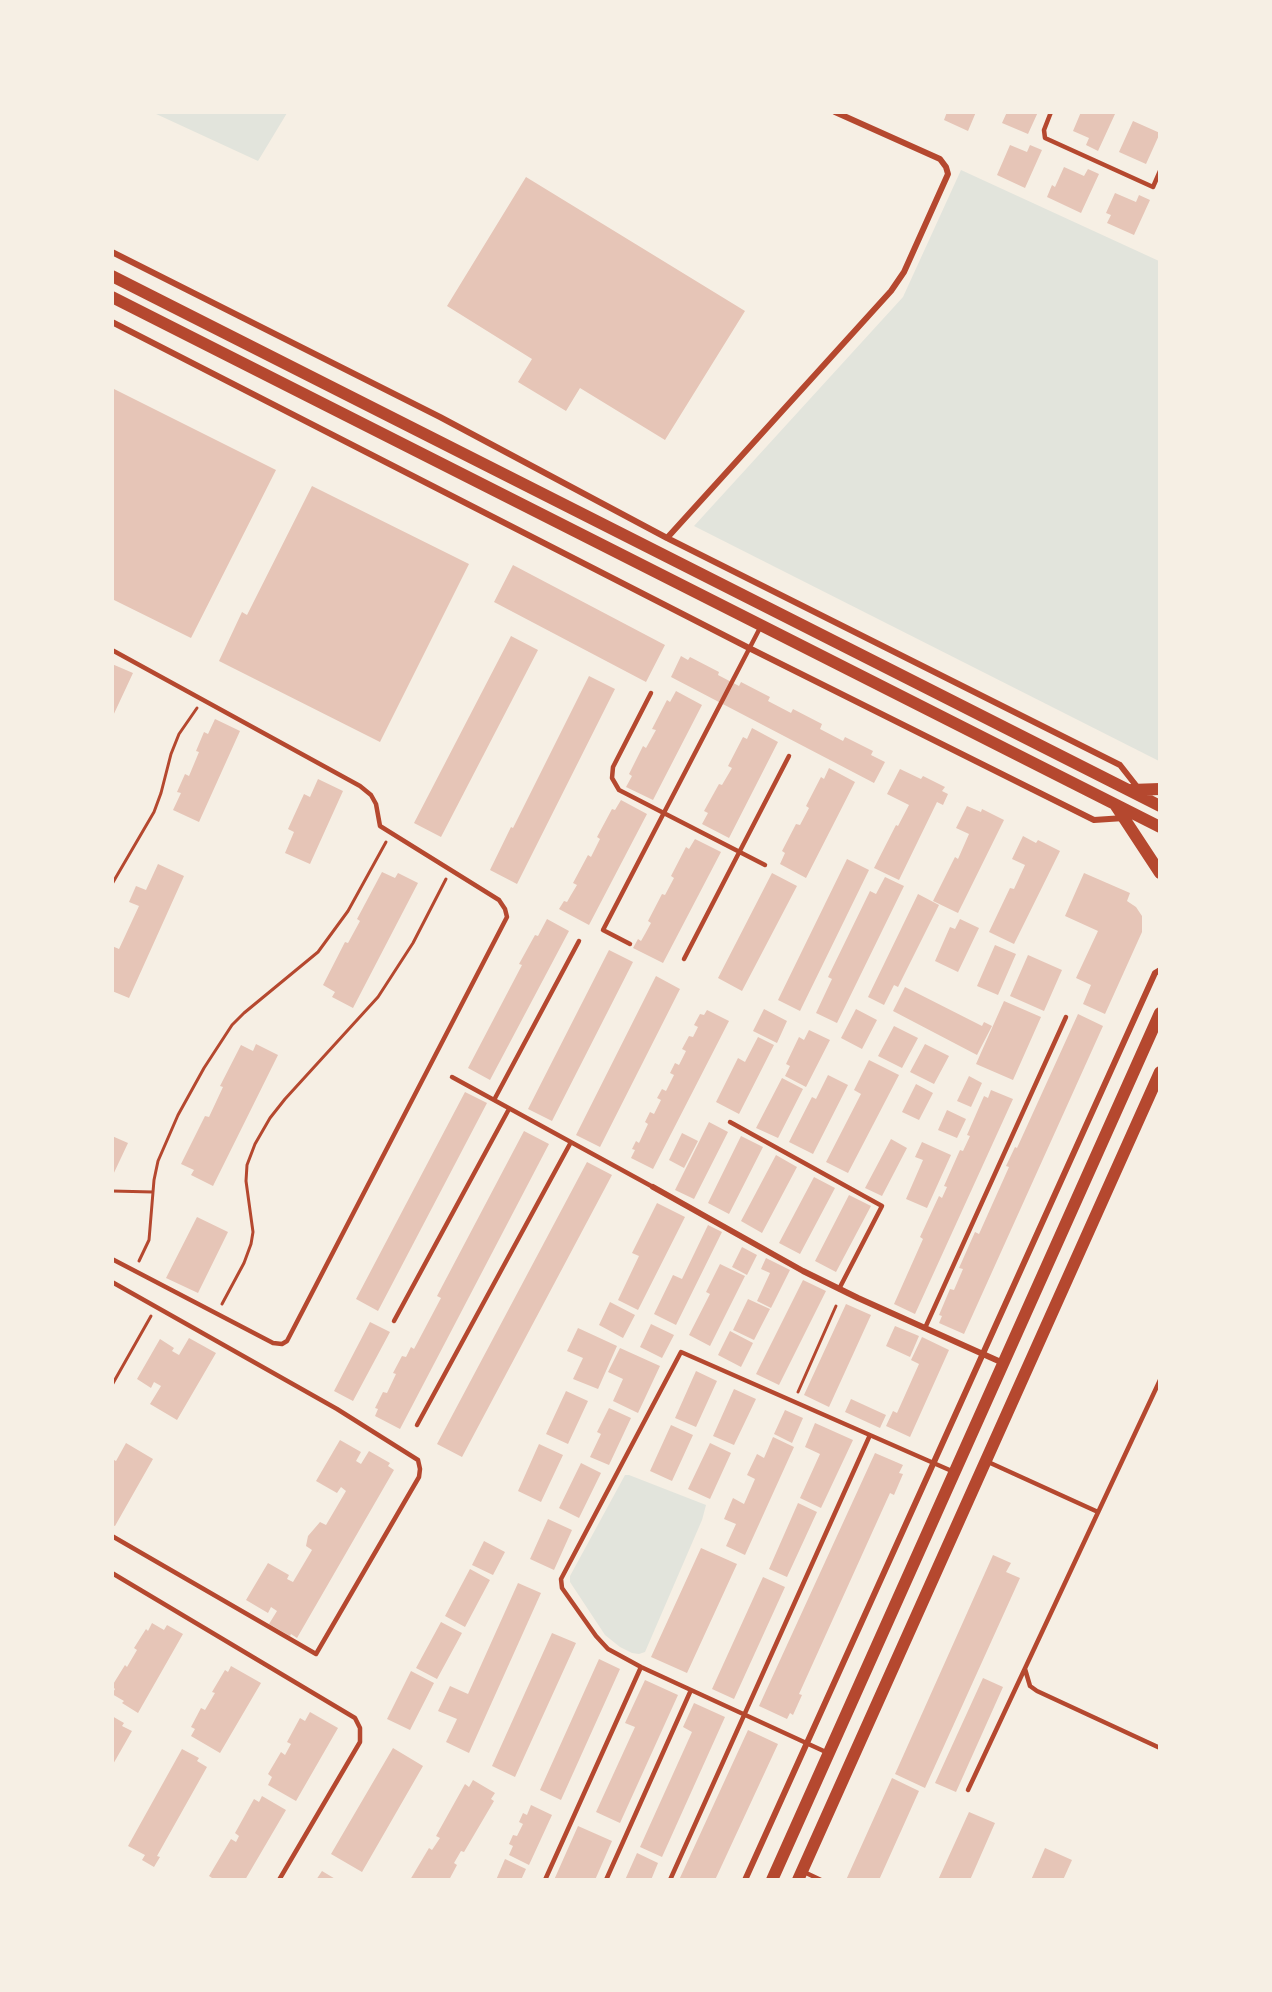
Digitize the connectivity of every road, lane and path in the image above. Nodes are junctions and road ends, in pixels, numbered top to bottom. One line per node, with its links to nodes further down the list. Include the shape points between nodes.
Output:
1 (835, 112): 8 (street, via 940,159 948,174 904,272 891,291)
2 (1051, 112): 3 (lane, via 1044,130 1046,138 1153,187)
3 (1160, 171)
4 (112, 252): 8 (street, via 440,417)
5 (112, 276): 16 (main road)
6 (112, 297): 9 (main road)
7 (112, 322): 10 (street)
8 (667, 538): 16 (street, via 1120,765)
9 (761, 626): 10 (lane); 17 (main road)
10 (749, 648): 18 (lane); 20 (street, via 1094,820)
11 (112, 650): 13 (lane)
12 (651, 693): 18 (lane, via 613,767 612,778 619,790)
13 (204, 700): 22 (lane, via 360,786 376,804 380,826); 27 (path, via 179,734 154,812)
14 (789, 756): 23 (lane)
15 (1160, 789): 16 (main road)
16 (1149, 799)
17 (1116, 805): 19 (main road); 20 (main road)
18 (663, 813): 23 (lane); 29 (lane, via 603,930)
19 (1139, 817): 20 (street); 21 (main road)
20 (1124, 818): 26 (main road)
21 (1160, 827)
22 (391, 833): 25 (lane); 42 (path, via 348,911 318,952 244,1012 204,1068 158,1161)
23 (739, 852): 24 (lane); 30 (lane)
24 (765, 866)
25 (450, 869): 49 (path, via 413,944 378,997 285,1099 255,1144 246,1181 251,1244); 49 (lane, via 499,900 507,917 287,1341 273,1343)
26 (1160, 873)
27 (112, 884)
28 (579, 941): 36 (lane)
29 (630, 944)
30 (684, 959)
31 (1160, 970): 52 (street, via 1155,973)
32 (1160, 1013): 53 (main road)
33 (1066, 1017): 51 (lane)
34 (1160, 1072): 59 (main road)
35 (452, 1077): 36 (lane)
36 (494, 1100): 37 (lane)
37 (509, 1108): 39 (lane); 50 (lane)
38 (730, 1122): 46 (lane, via 882,1206)
39 (571, 1142): 40 (lane); 57 (lane)
40 (653, 1187): 46 (street)
41 (112, 1191): 42 (path)
42 (153, 1192): 44 (path, via 149,1240)
43 (112, 1259): 44 (lane)
44 (134, 1270): 49 (lane)
45 (112, 1282): 48 (lane)
46 (838, 1289): 51 (street)
47 (836, 1306): 56 (path)
48 (157, 1307): 55 (path); 63 (lane, via 337,1409 418,1460 419,1477 316,1654)
49 (217, 1314)
50 (394, 1322)
51 (925, 1328): 52 (street)
52 (982, 1354): 53 (street); 60 (street)
53 (1003, 1363): 61 (main road)
54 (1160, 1380): 62 (lane)
55 (112, 1385)
56 (794, 1401): 58 (lane); 65 (lane, via 681,1352 561,1579 562,1588 596,1636 608,1649)
57 (417, 1425)
58 (870, 1435): 60 (lane); 68 (lane)
59 (985, 1461): 62 (lane); 74 (main road)
60 (933, 1463): 61 (lane); 70 (street)
61 (954, 1472): 72 (main road)
62 (1098, 1512): 66 (lane)
63 (112, 1536)
64 (112, 1573): 75 (lane, via 355,1718 360,1742)
65 (641, 1667): 67 (lane); 76 (lane)
66 (1024, 1669): 71 (lane, via 1030,1686 1037,1691); 73 (lane)
67 (692, 1690): 68 (lane); 77 (lane)
68 (744, 1714): 70 (lane); 78 (lane)
69 (1160, 1739): 71 (lane)
70 (806, 1743): 72 (lane); 79 (street)
71 (1158, 1747)
72 (828, 1753): 80 (main road)
73 (968, 1790)
74 (800, 1875): 81 (lane)
75 (279, 1880)
76 (545, 1880)
77 (606, 1880)
78 (670, 1880)
79 (744, 1880)
80 (772, 1880)
81 (821, 1880)

